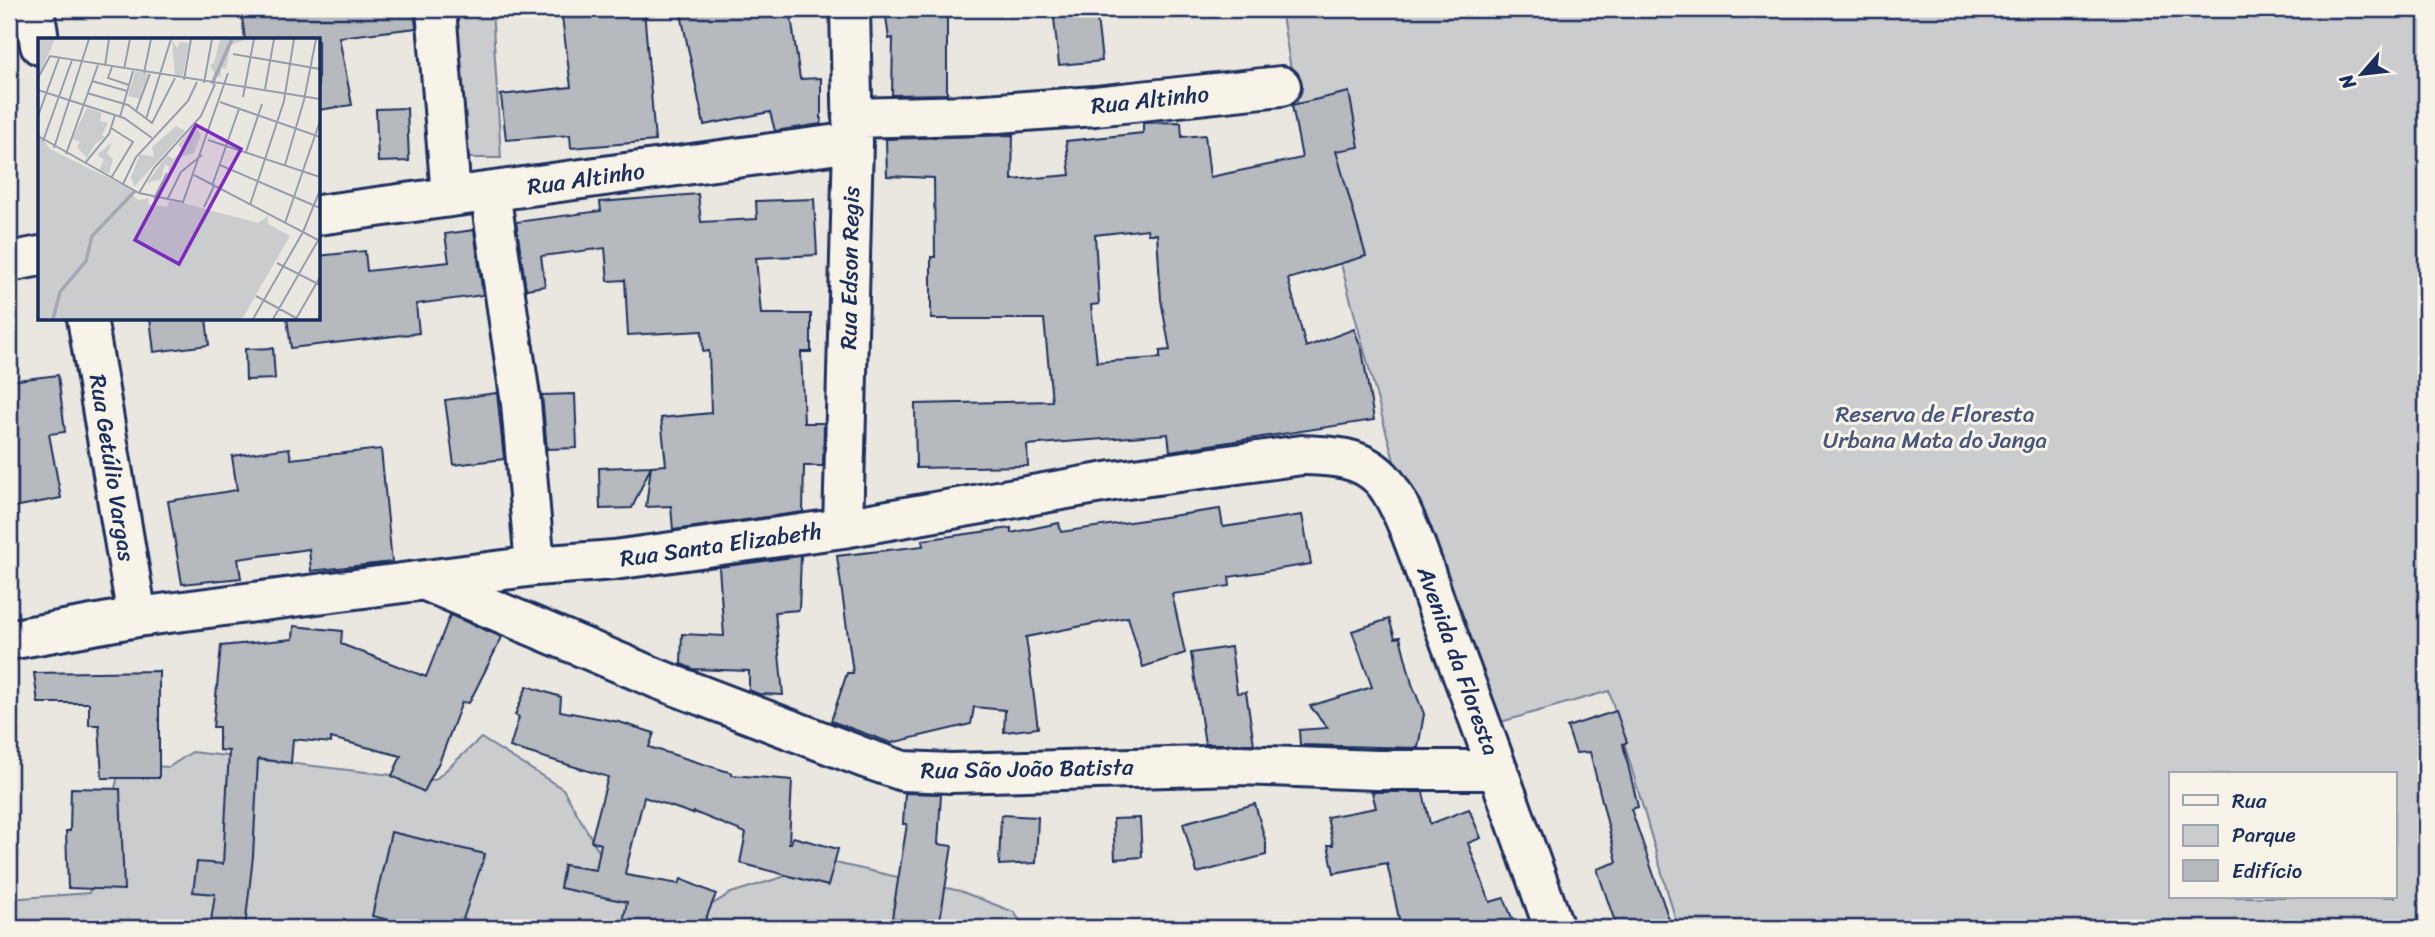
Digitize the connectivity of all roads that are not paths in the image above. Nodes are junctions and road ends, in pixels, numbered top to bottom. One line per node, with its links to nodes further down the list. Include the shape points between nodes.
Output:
1 (34, 9): 4 (street)
2 (436, 9): 8 (street)
3 (850, 9): 6 (street, Rua Edson Regis)
4 (39, 38)
5 (1281, 86): 6 (street, Rua Altinho)
6 (852, 130): 7 (street, Rua Altinho); 14 (street, Rua Edson Regis)
7 (490, 192): 8 (street, Rua Altinho); 15 (street, via 521,403)
8 (451, 196): 9 (street, Rua Altinho)
9 (320, 215)
10 (38, 256): 11 (street)
11 (9, 262)
12 (87, 320): 17 (street, Rua Getúlio Vargas)
13 (1302, 455): 14 (street, Rua Santa Elizabeth, via 1113,481); 19 (street, Avenida da Floresta, via 1360,462 1382,479 1415,546)
14 (843, 528): 15 (street, Rua Santa Elizabeth, via 614,560)
15 (535, 566): 16 (street, Rua Santa Elizabeth)
16 (425, 580): 17 (street, Rua Santa Elizabeth); 19 (street, Rua São João Batista, via 658,679 903,771 1239,765)
17 (137, 617): 18 (street, Rua Santa Elizabeth)
18 (9, 639)
19 (1498, 770): 20 (street, Avenida da Floresta)
20 (1554, 928)

